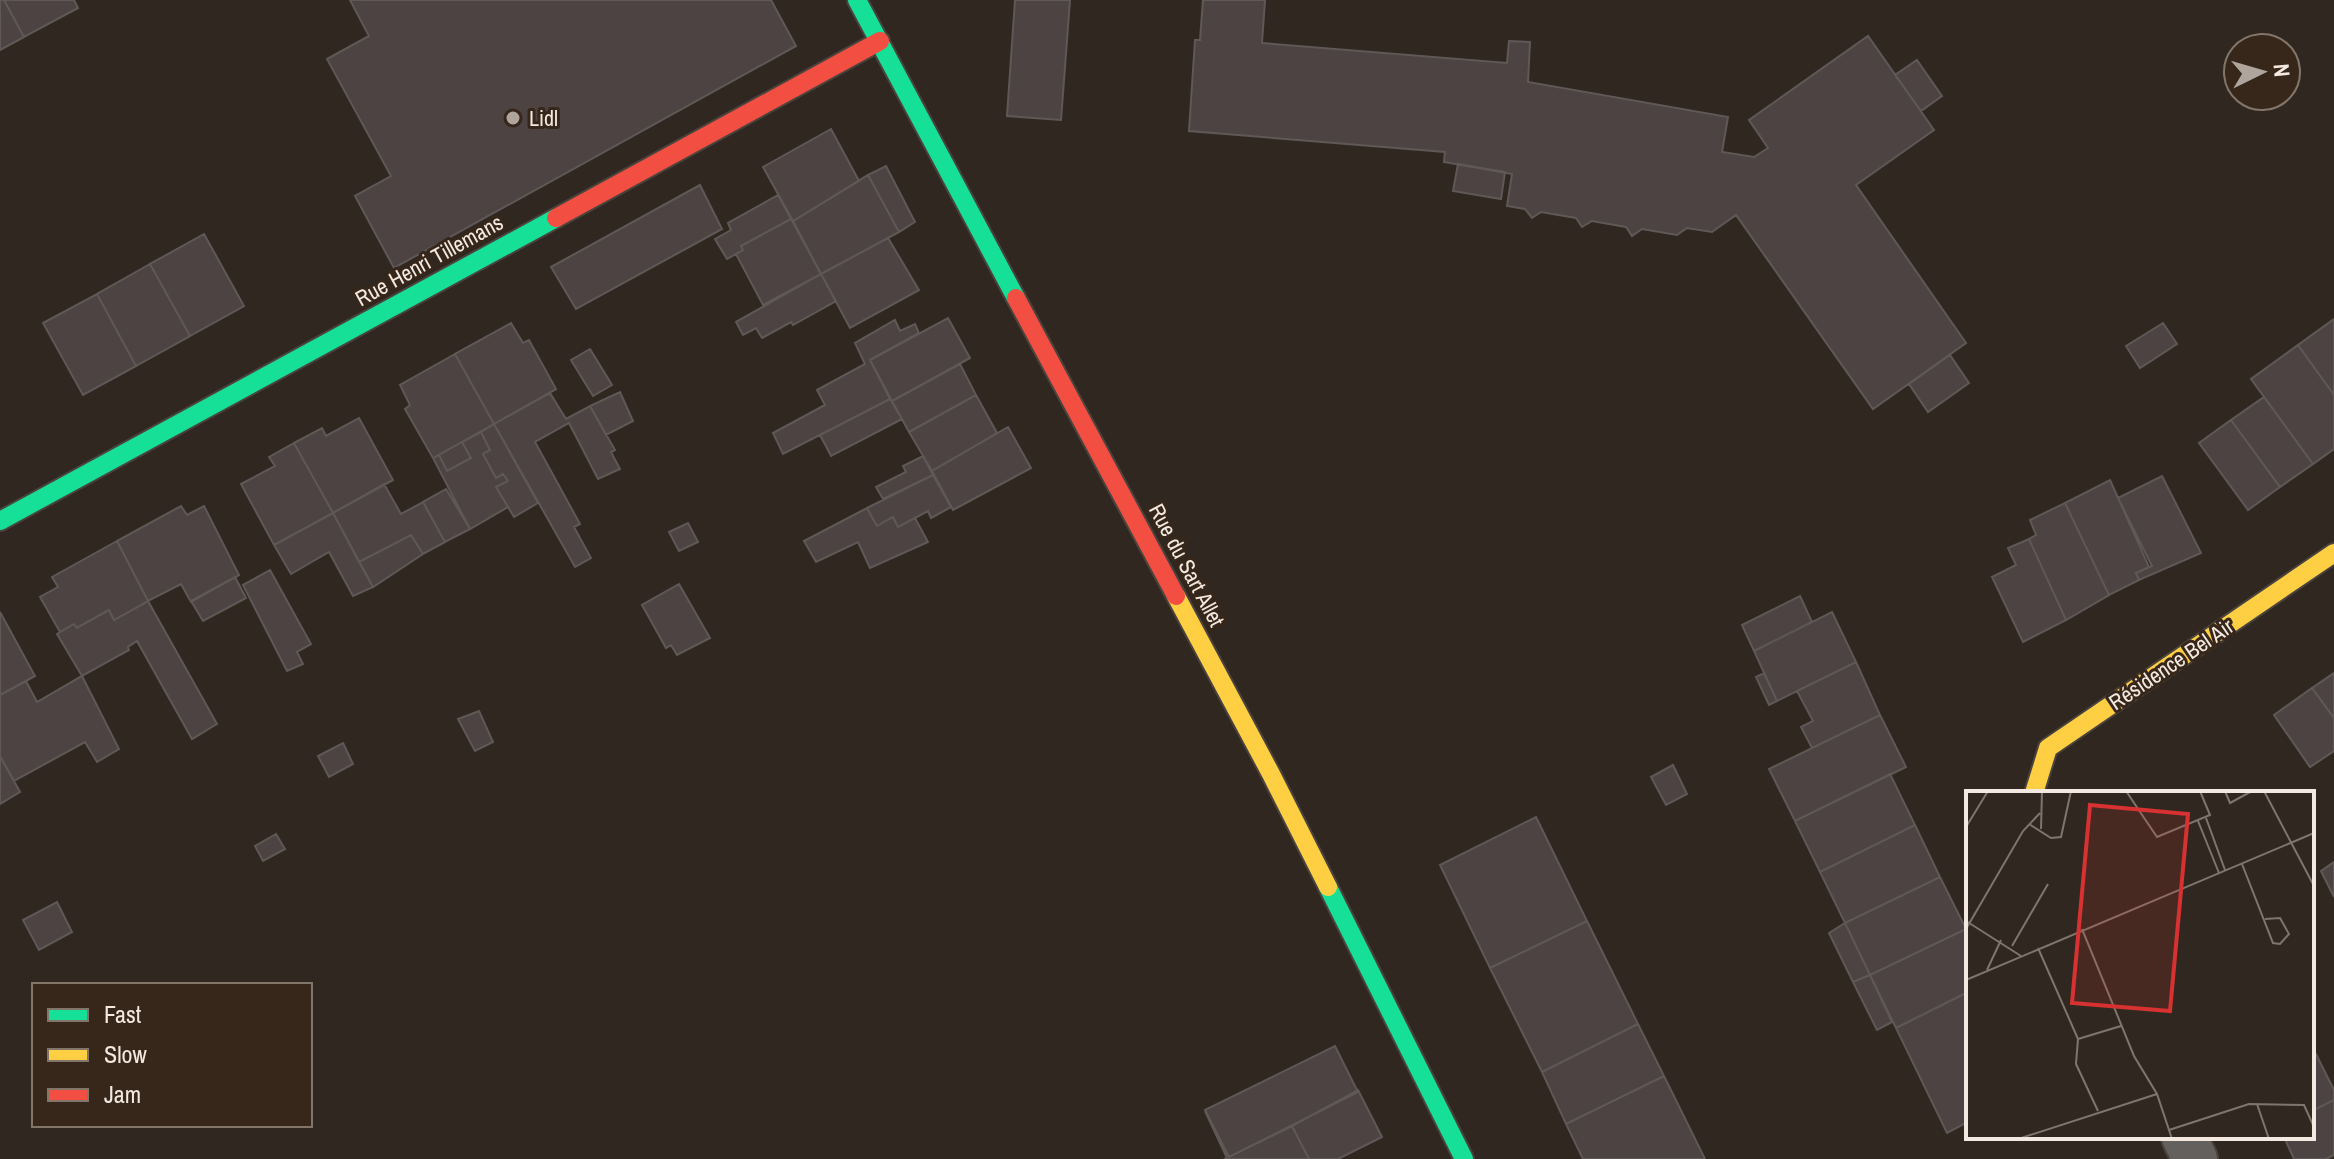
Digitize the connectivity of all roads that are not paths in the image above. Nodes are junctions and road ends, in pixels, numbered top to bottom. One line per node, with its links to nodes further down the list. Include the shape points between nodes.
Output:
1 (857, 0): 2 (street, Rue du Sart Allet)
2 (880, 41): 3 (street, Rue Henri Tillemans); 7 (street, Rue du Sart Allet, via 1271,774)
3 (0, 521)
4 (2334, 553): 5 (street, Résidence Bel Air, via 2048,748)
5 (2035, 791)
6 (2185, 1139): 8 (street)
7 (1464, 1159)
8 (2195, 1159)

